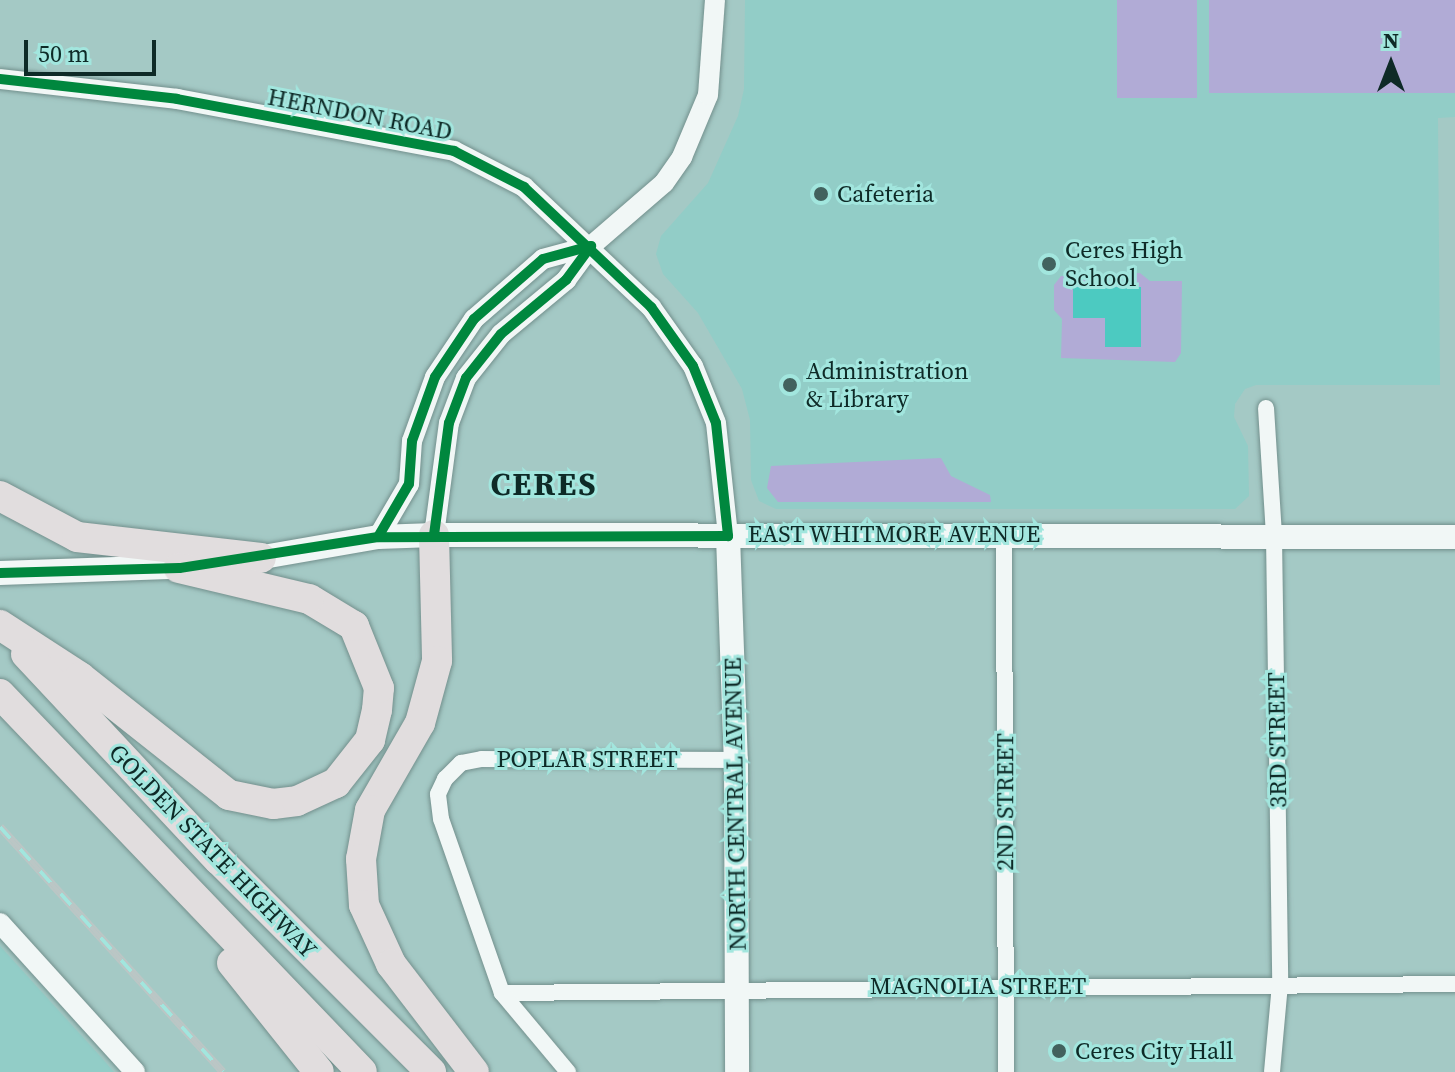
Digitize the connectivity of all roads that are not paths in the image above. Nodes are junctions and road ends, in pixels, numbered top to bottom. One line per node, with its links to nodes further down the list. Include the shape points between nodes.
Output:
1 (715, 0): 3 (street, via 708,95 682,157 664,183)
2 (0, 79): 3 (street, HERNDON ROAD, via 177,99 454,151 524,187)
3 (591, 246): 7 (street, via 566,280 501,334 466,378 449,423); 8 (street, HERNDON ROAD, via 651,307 706,393 723,458); 10 (street, via 543,259 474,319 435,377 412,441 409,484)
4 (1266, 408): 9 (street, 3RD STREET)
5 (0, 496): 12 (highway, via 77,537)
6 (1004, 533): 8 (main road, EAST WHITMORE AVENUE); 9 (main road, EAST WHITMORE AVENUE); 22 (street, 2ND STREET)
7 (434, 535): 8 (main road, EAST WHITMORE AVENUE); 10 (main road, EAST WHITMORE AVENUE); 29 (highway, via 437,661 420,723 370,810 361,859 364,905 391,964)
8 (728, 536): 17 (main road, NORTH CENTRAL AVENUE)
9 (1274, 536): 11 (main road, EAST WHITMORE AVENUE); 20 (street, 3RD STREET)
10 (378, 537): 12 (main road, EAST WHITMORE AVENUE)
11 (1455, 537)
12 (261, 558): 13 (main road, EAST WHITMORE AVENUE)
13 (179, 568): 14 (main road, EAST WHITMORE AVENUE); 15 (highway, via 309,599 354,626 379,688 377,710 370,740 336,783 297,801 273,804 229,795 80,677)
14 (0, 573)
15 (0, 625): 28 (highway, GOLDEN STATE HIGHWAY, via 219,860)
16 (0, 694): 18 (highway, GOLDEN STATE HIGHWAY)
17 (736, 760): 23 (main road, NORTH CENTRAL AVENUE); 24 (street, POPLAR STREET, via 461,763 438,794 441,819)
18 (131, 836): 26 (highway); 27 (highway, GOLDEN STATE HIGHWAY)
19 (0, 923): 25 (street)
20 (1280, 984): 21 (street, MAGNOLIA STREET); 22 (street, MAGNOLIA STREET); 33 (street, 3RD STREET)
21 (1455, 984)
22 (1006, 985): 23 (street, MAGNOLIA STREET); 32 (street, 2ND STREET)
23 (737, 987): 24 (street, MAGNOLIA STREET); 31 (main road, NORTH CENTRAL AVENUE)
24 (502, 993): 30 (street)
25 (135, 1072)
26 (319, 1072)
27 (362, 1072)
28 (431, 1072)
29 (474, 1072)
30 (568, 1072)
31 (737, 1072)
32 (1006, 1072)
33 (1272, 1072)

